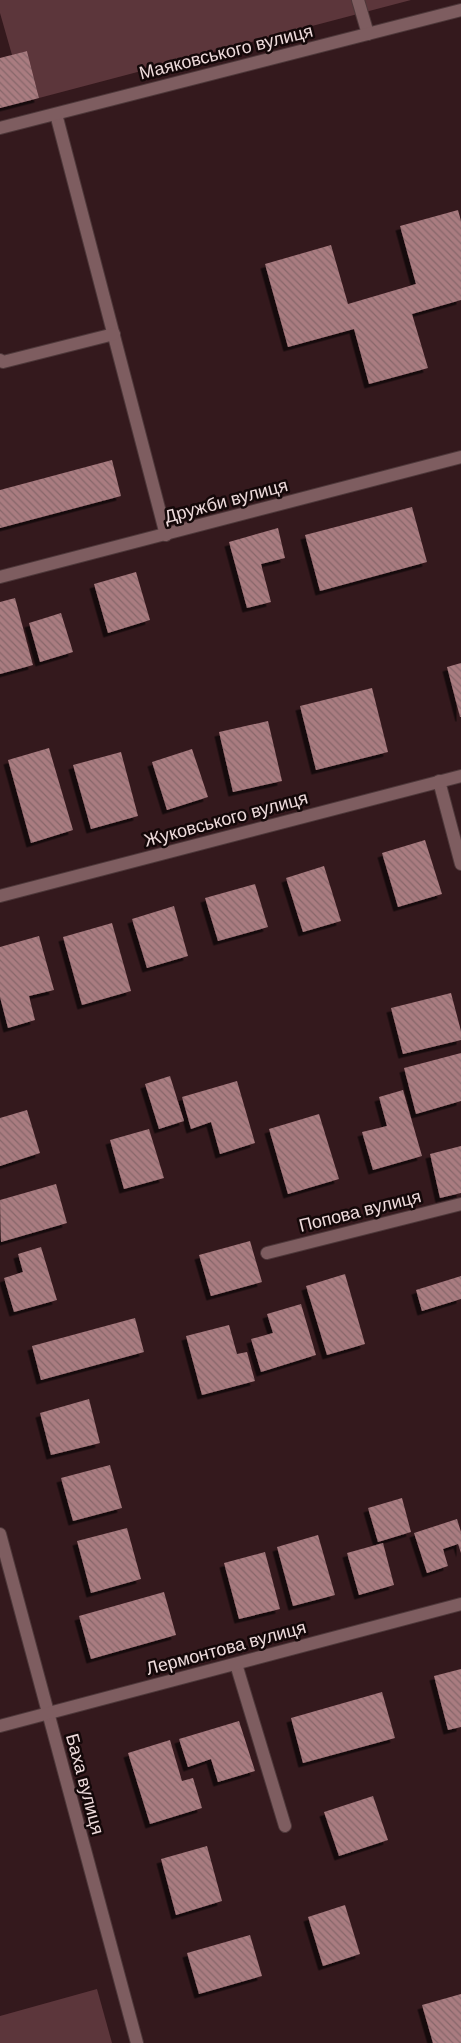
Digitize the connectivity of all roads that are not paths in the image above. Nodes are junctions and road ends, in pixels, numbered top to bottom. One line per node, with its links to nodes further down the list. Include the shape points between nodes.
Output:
1 (358, 0): 3 (street)
2 (461, 10): 3 (street, Маяковського вулиця)
3 (368, 34): 4 (street, Маяковського вулиця)
4 (56, 114): 5 (street, Маяковського вулиця); 6 (street)
5 (0, 128)
6 (114, 334): 7 (street, via 3,362); 9 (street)
7 (0, 360)
8 (461, 457): 9 (street, Дружби вулиця)
9 (166, 535): 10 (street, Дружби вулиця)
10 (0, 577)
11 (461, 776): 12 (street, Жуковського вулиця)
12 (439, 782): 13 (street); 14 (street, Жуковського вулиця)
13 (461, 864)
14 (0, 896)
15 (461, 1204): 16 (street, Попова вулиця)
16 (267, 1253)
17 (0, 1534): 20 (street, Баха вулиця)
18 (461, 1604): 19 (street, Лермонтова вулиця)
19 (236, 1664): 20 (street, Лермонтова вулиця); 22 (street)
20 (48, 1713): 21 (street, Лермонтова вулиця); 23 (street, Баха вулиця)
21 (0, 1726)
22 (285, 1826)
23 (137, 2043)

